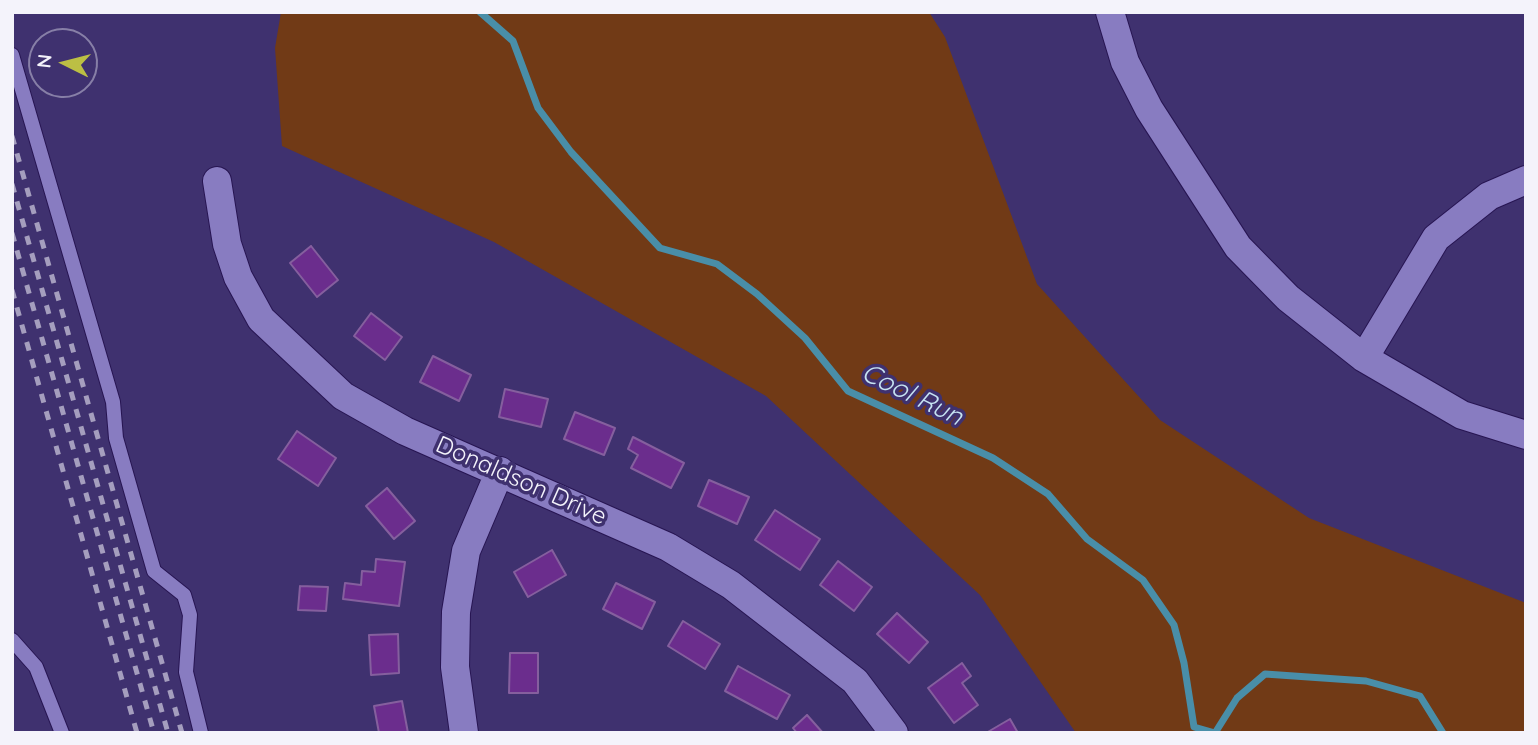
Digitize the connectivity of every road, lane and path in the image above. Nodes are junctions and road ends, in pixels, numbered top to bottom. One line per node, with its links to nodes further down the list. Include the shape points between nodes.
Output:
1 (1110, 12): 5 (street, via 1125,62 1149,109 1238,247 1288,298)
2 (12, 55): 10 (lane, via 113,402 116,438 154,571 184,595 190,615 186,672)
3 (1526, 180): 5 (street, via 1489,196 1436,238)
4 (217, 181): 7 (street, Donaldson Drive, via 237,277 261,319 343,396 405,431)
5 (1364, 358): 6 (street, via 1462,415)
6 (1526, 435)
7 (500, 471): 11 (street, via 466,551 456,612 455,667); 12 (street, Donaldson Drive, via 668,547 731,585 855,681)
8 (12, 640): 9 (lane, via 36,667)
9 (59, 729)
10 (201, 733)
11 (464, 733)
12 (894, 733)

